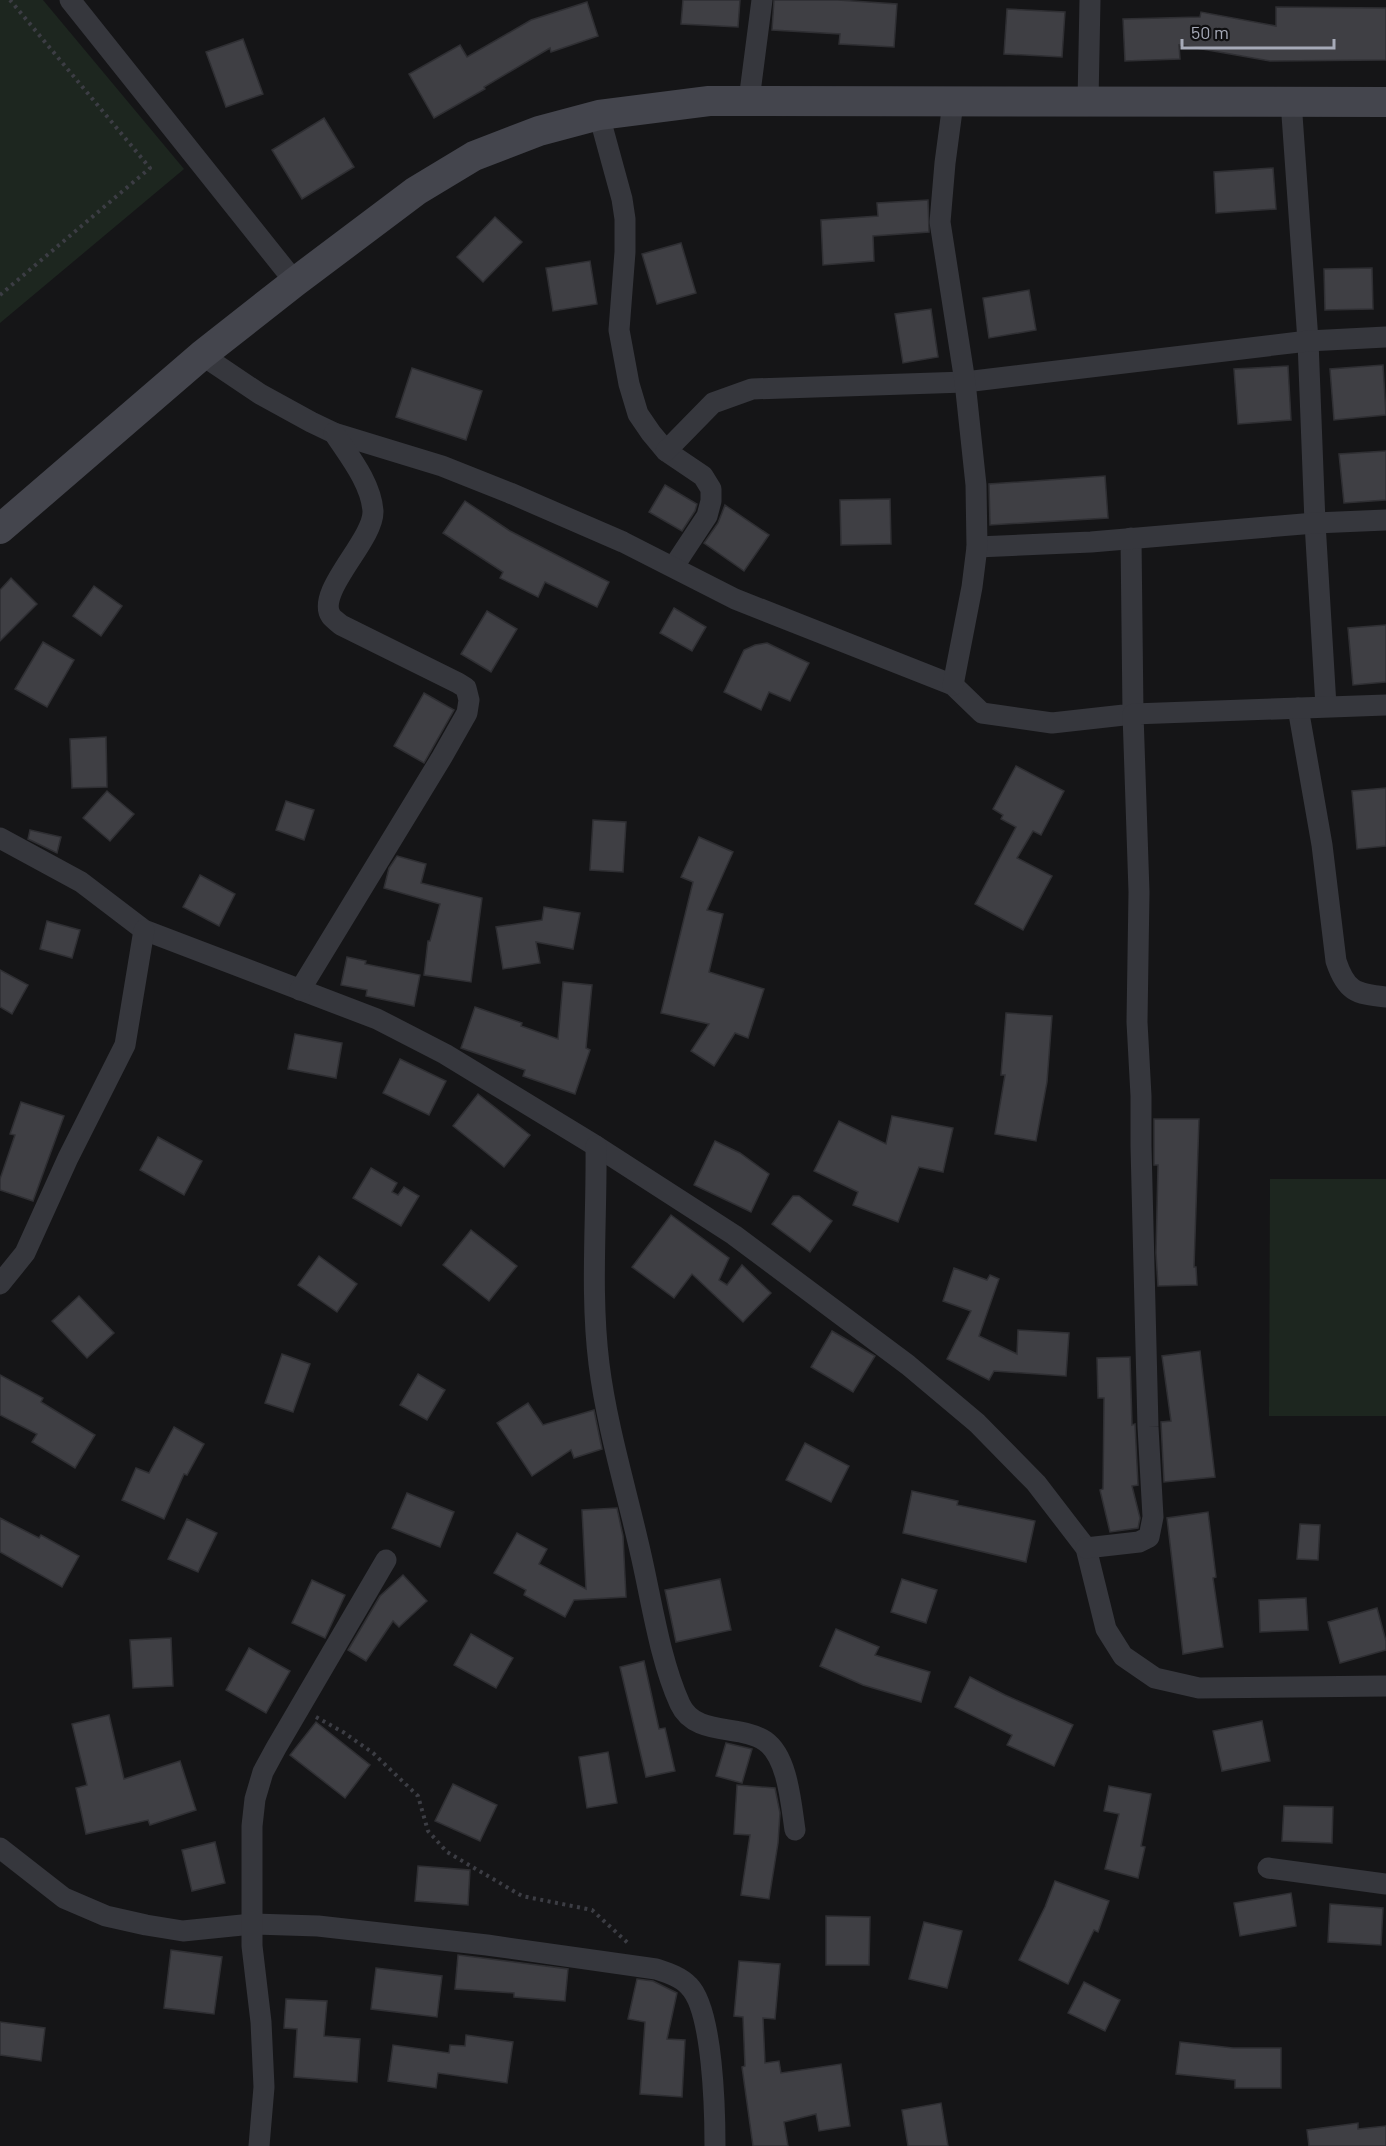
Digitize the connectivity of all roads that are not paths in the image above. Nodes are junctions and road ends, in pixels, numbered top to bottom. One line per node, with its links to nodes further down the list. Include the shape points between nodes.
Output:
1 (70, 0): 10 (street)
2 (762, 0): 4 (street)
3 (1090, 0): 5 (street)
4 (749, 100): 8 (main road); 9 (main road, via 674,104)
5 (1089, 101): 6 (main road); 8 (main road)
6 (1291, 102): 7 (main road); 12 (street)
7 (1386, 102)
8 (953, 103): 14 (street, via 940,222)
9 (599, 115): 10 (main road, via 539,131 474,156 416,191); 16 (street, via 625,219 619,330 623,356 638,414)
10 (295, 282): 13 (main road)
11 (1386, 337): 12 (street)
12 (1308, 341): 14 (street); 18 (street)
13 (202, 355): 15 (street, via 260,394); 19 (main road)
14 (965, 382): 16 (street, via 752,389 713,403); 21 (street, via 976,485)
15 (334, 432): 22 (street, via 442,466); 30 (street, via 364,480 373,514 367,532 331,593 330,615 341,625 458,683 466,688 469,700 467,713 442,758)
16 (666, 451): 22 (street, via 703,476 711,489 707,516)
17 (1386, 520): 18 (street)
18 (1315, 523): 20 (street); 25 (street)
19 (0, 529)
20 (1131, 538): 21 (street); 27 (street)
21 (977, 547): 23 (street)
22 (674, 566): 23 (street, via 735,599)
23 (953, 684): 27 (street, via 982,714 1052,723)
24 (1386, 705): 25 (street)
25 (1326, 706): 26 (street)
26 (1298, 708): 27 (street); 31 (street, via 1322,845 1336,961 1351,990)
27 (1133, 714): 34 (street, via 1139,892 1137,1022 1153,1517 1149,1537 1139,1542)
28 (0, 838): 29 (street, via 81,882)
29 (144, 930): 30 (street); 33 (street, via 125,1045 25,1253)
30 (300, 990): 32 (street, via 377,1019 445,1054)
31 (1386, 997)
32 (596, 1146): 34 (street, via 734,1235 908,1365 977,1423 1036,1483); 37 (street, via 599,1364 611,1430 672,1683 690,1718 766,1742 786,1777)
33 (0, 1284)
34 (1086, 1548): 36 (street, via 1107,1629 1123,1656 1155,1678 1199,1688)
35 (386, 1560): 41 (street, via 263,1772 255,1799 251,1851)
36 (1386, 1686)
37 (795, 1830)
38 (0, 1848): 41 (street, via 64,1898 106,1916 183,1931)
39 (1268, 1868): 40 (street)
40 (1386, 1884)
41 (252, 1924): 42 (street, via 263,2054); 43 (street, via 318,1926 488,1945 656,1969 674,1975 690,1986 706,2028)
42 (259, 2146)
43 (715, 2146)

